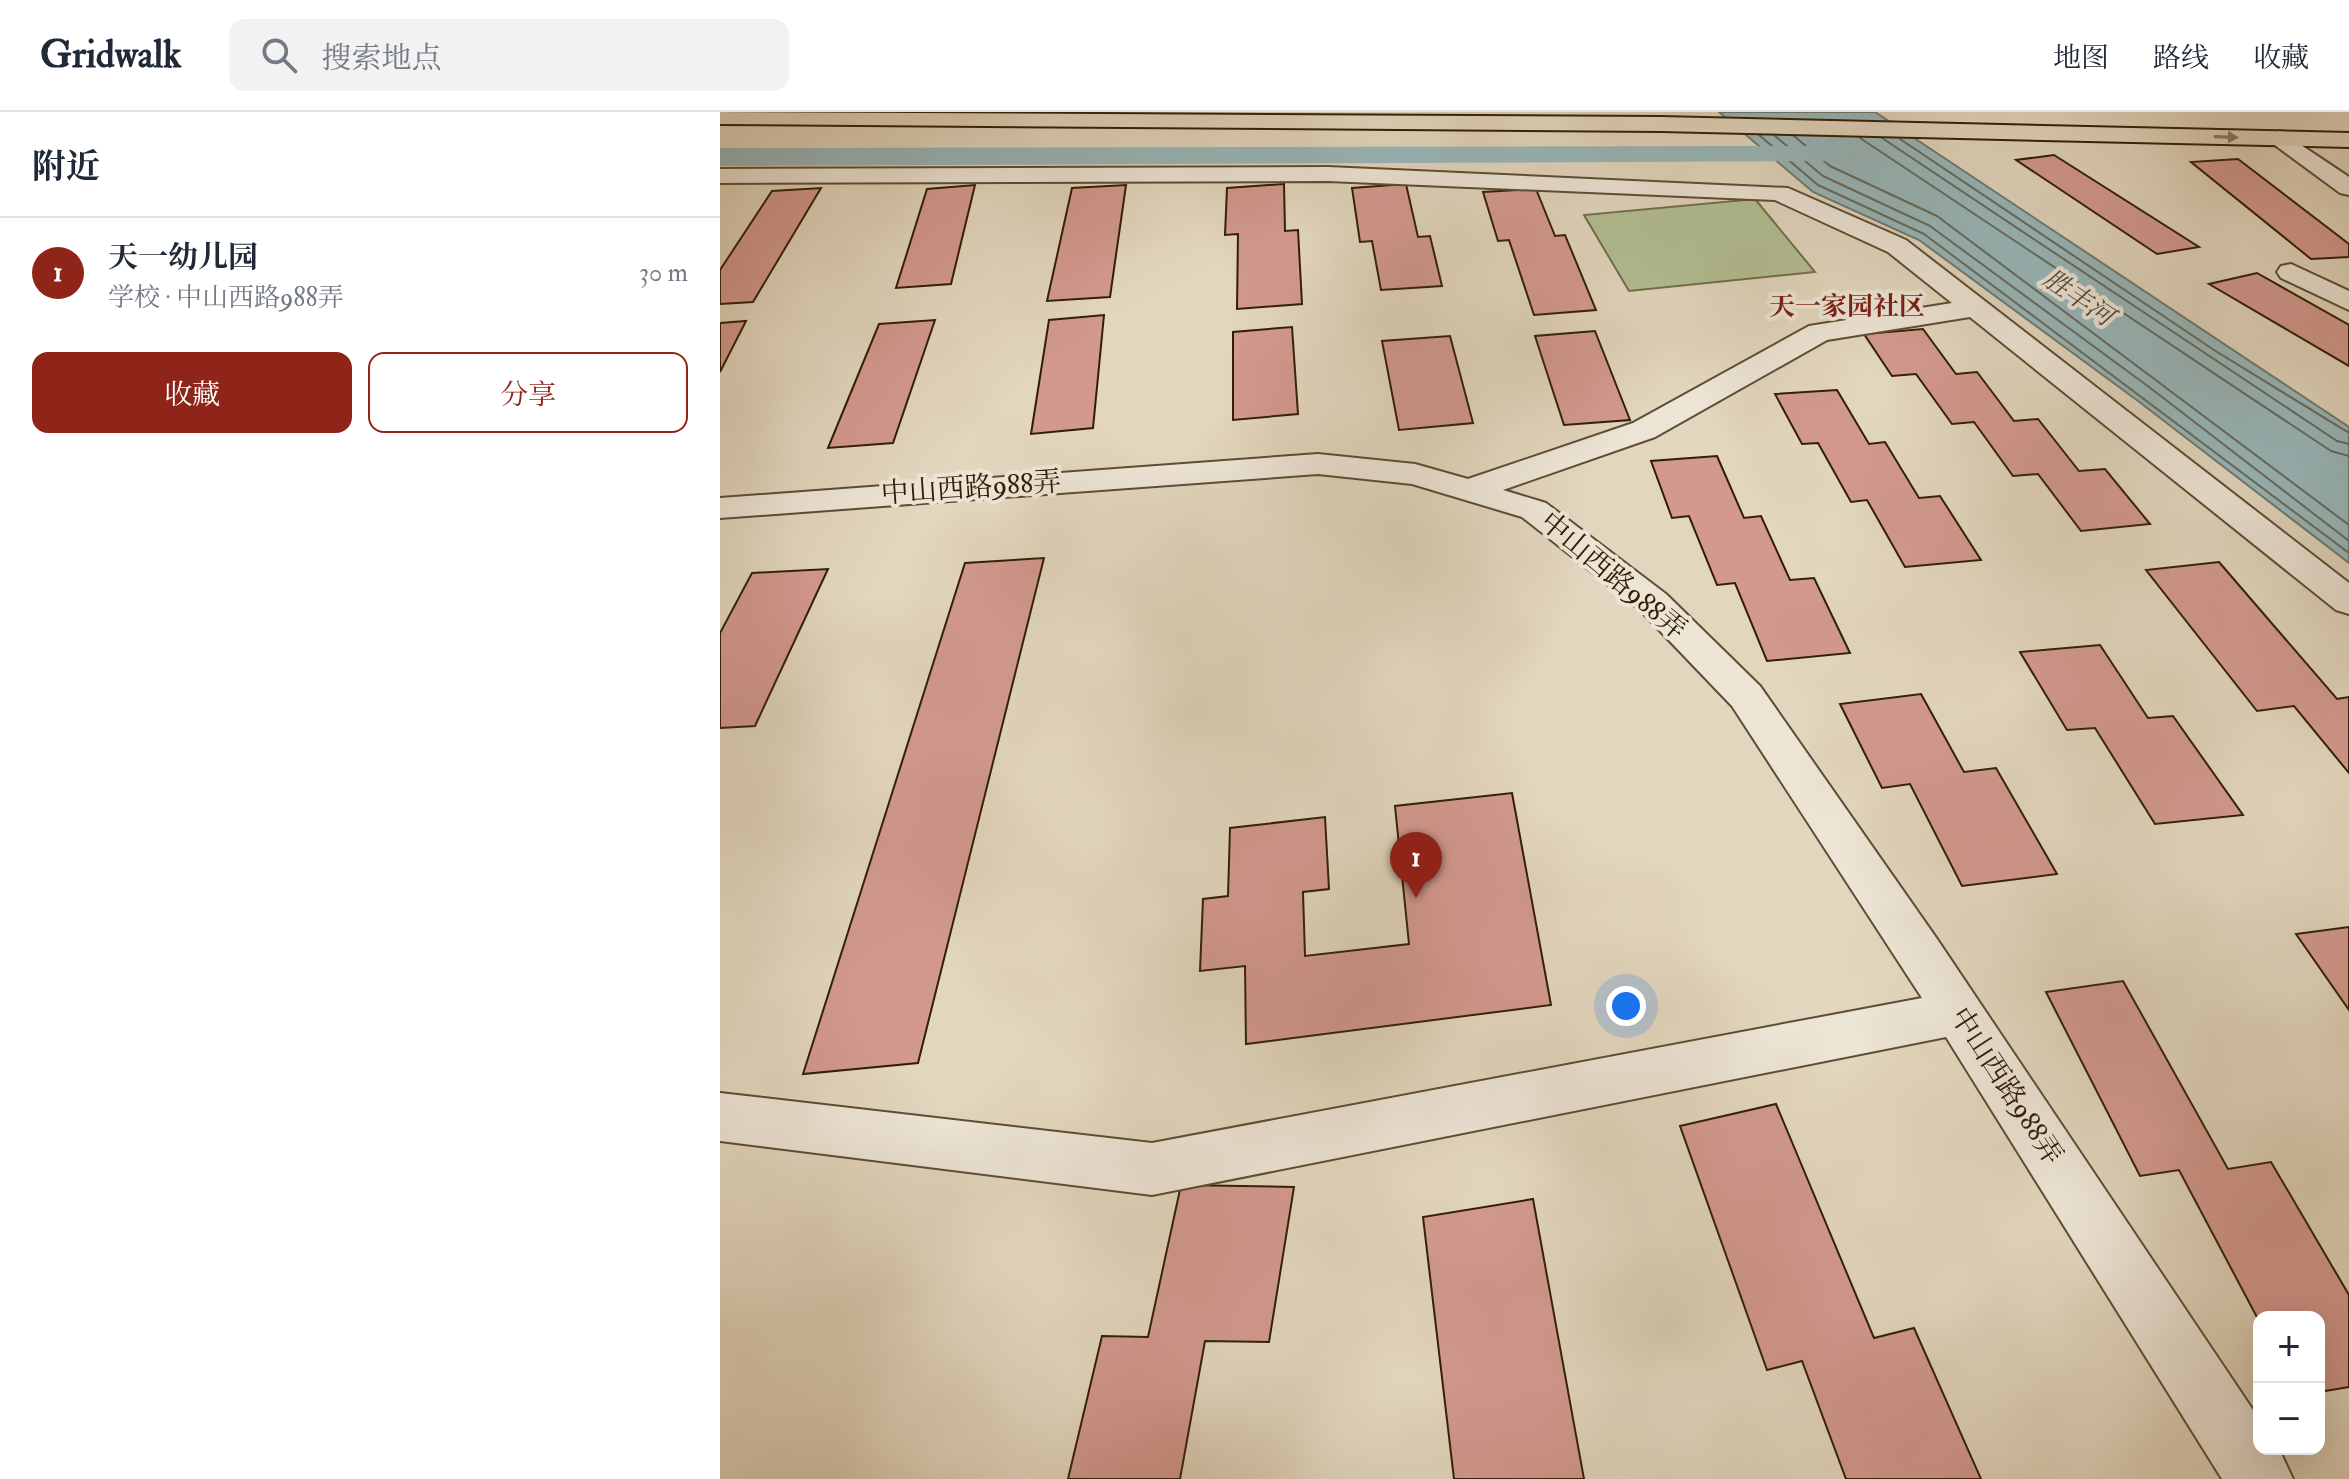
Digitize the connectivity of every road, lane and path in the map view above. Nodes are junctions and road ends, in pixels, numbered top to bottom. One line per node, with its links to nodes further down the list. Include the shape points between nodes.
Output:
1 (2088, 112): 3 (main road)
2 (720, 117): 4 (main road, one-way to 4, via 1661,124)
3 (2349, 120)
4 (2280, 138): 5 (main road); 7 (street)
5 (2349, 140)
6 (720, 176): 10 (street, via 1328,174 1779,193 1897,246)
7 (2349, 188)
8 (2335, 267): 9 (street, via 2291,272)
9 (2349, 302)
10 (1975, 308): 11 (street, via 1819,332 1644,430); 13 (street)
11 (1469, 490): 12 (street, 中山西路988弄, via 1415,474 1318,464); 14 (street, 中山西路988弄, via 1534,510 1653,602 1746,696)
12 (720, 508)
13 (2349, 602)
14 (1959, 1013): 15 (street, via 1152,1169); 16 (street, 中山西路988弄)
15 (720, 1117)
16 (2260, 1479)

